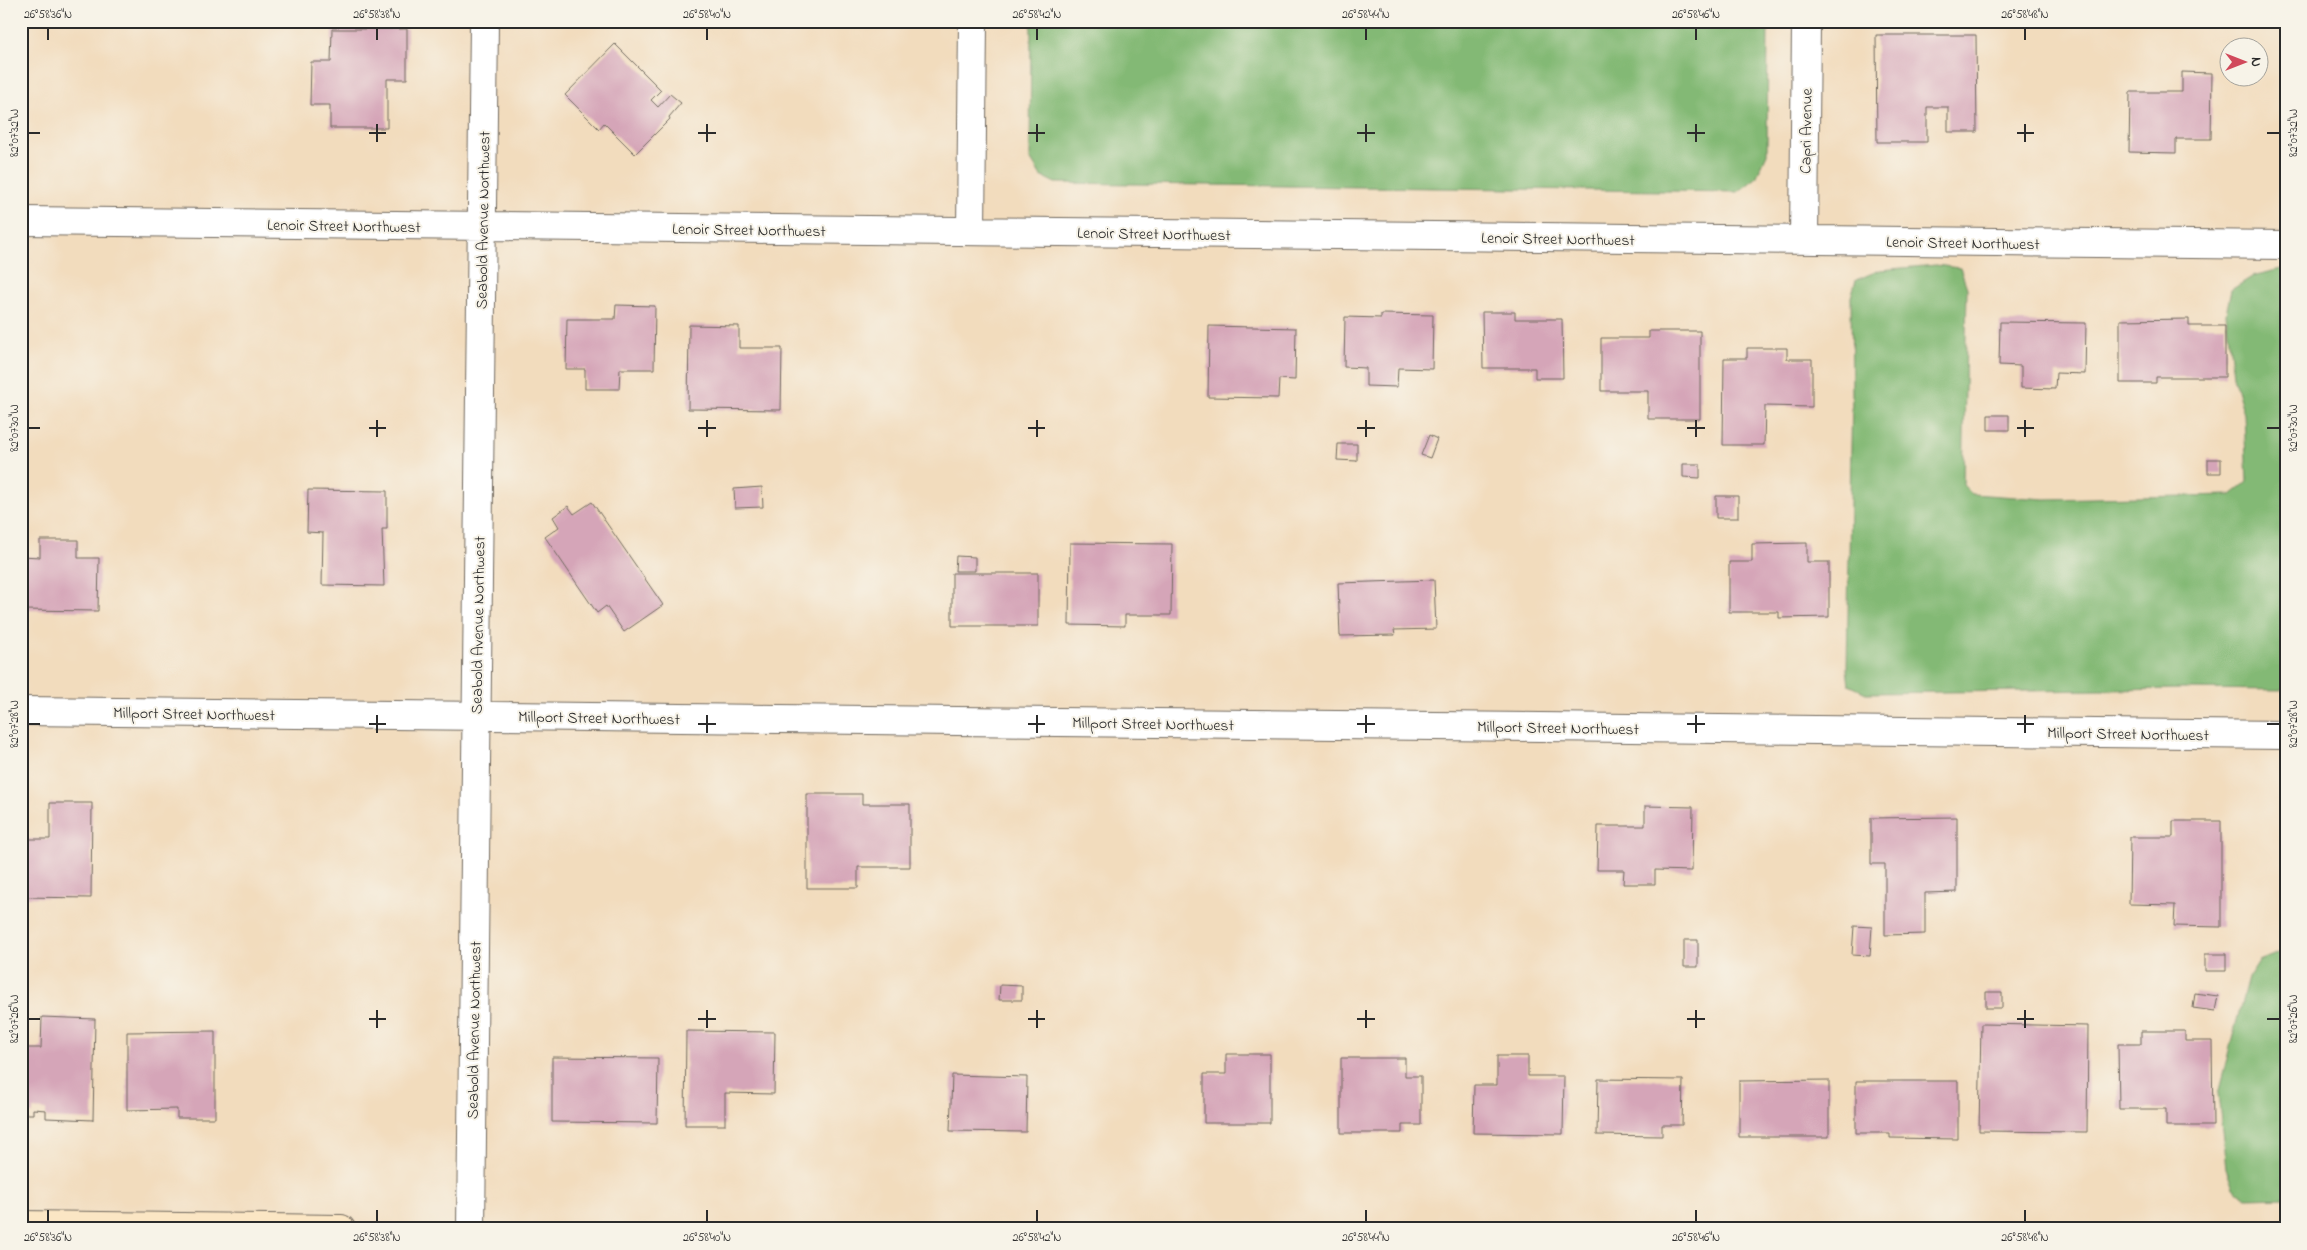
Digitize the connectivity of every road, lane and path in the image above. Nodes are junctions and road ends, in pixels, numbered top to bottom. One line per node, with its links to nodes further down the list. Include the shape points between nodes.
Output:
1 (484, 21): 5 (street, Seabold Avenue Northwest)
2 (973, 21): 6 (street)
3 (1806, 21): 7 (street, Capri Avenue)
4 (21, 221): 5 (street, Lenoir Street Northwest)
5 (482, 226): 6 (street, Lenoir Street Northwest); 10 (street, Seabold Avenue Northwest)
6 (971, 231): 7 (street, Lenoir Street Northwest)
7 (1804, 240): 8 (street, Lenoir Street Northwest)
8 (2286, 245)
9 (21, 711): 10 (street, Millport Street Northwest)
10 (476, 716): 11 (street, Millport Street Northwest); 14 (street, Seabold Avenue Northwest)
11 (2286, 735)
12 (21, 1225): 13 (street)
13 (341, 1229)
14 (471, 1229)

